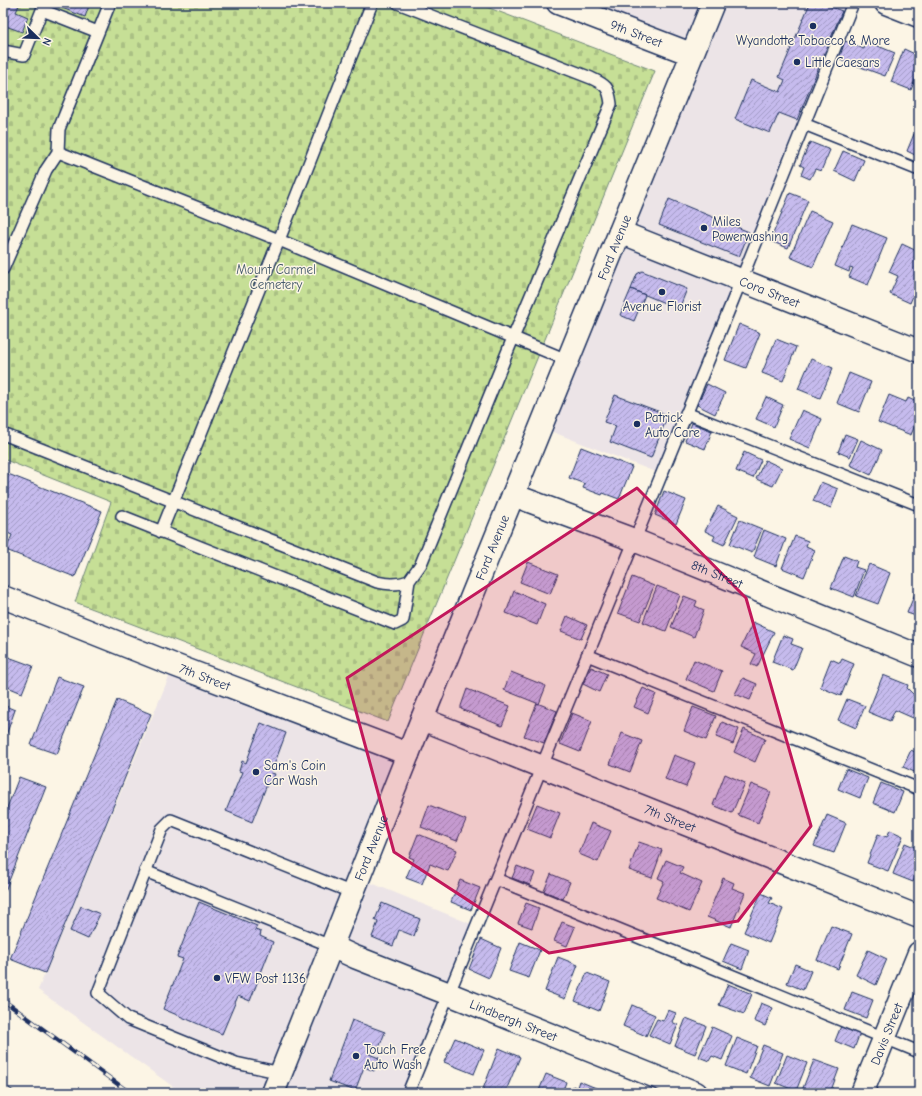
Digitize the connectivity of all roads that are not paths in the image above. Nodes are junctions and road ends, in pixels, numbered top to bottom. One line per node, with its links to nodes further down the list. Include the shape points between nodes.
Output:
1 (110, 3): 9 (lane)
2 (372, 3): 16 (lane)
3 (398, 3): 19 (lane, via 591,78 602,83 609,91 611,104 606,118)
4 (713, 3): 11 (street, Ford Avenue)
5 (852, 3): 12 (lane)
6 (886, 3): 8 (street)
7 (572, 5): 11 (street, 9th Street)
8 (919, 16)
9 (98, 32): 10 (lane, via 42,10 24,54); 13 (lane, via 59,129)
10 (3, 51)
11 (691, 54): 15 (street, Ford Avenue)
12 (804, 124): 14 (lane); 18 (lane)
13 (58, 152): 16 (lane); 17 (lane, via 46,170)
14 (919, 170)
15 (620, 232): 18 (street, Cora Street); 21 (street, Ford Avenue)
16 (279, 240): 19 (lane); 25 (lane)
17 (3, 269)
18 (741, 280): 20 (street, Cora Street); 22 (lane)
19 (513, 338): 21 (lane); 30 (lane, via 421,564)
20 (919, 351)
21 (567, 360): 24 (street, Ford Avenue)
22 (686, 413): 26 (lane); 29 (lane)
23 (3, 434): 25 (lane)
24 (513, 495): 29 (street, 8th Street); 34 (street, Ford Avenue)
25 (173, 501): 28 (lane); 30 (lane, via 377,582)
26 (919, 505)
27 (122, 516): 28 (lane)
28 (161, 532): 30 (lane, via 395,624 403,620)
29 (634, 540): 32 (lane); 33 (street, 8th Street)
30 (409, 582)
31 (3, 597): 35 (street, 7th Street)
32 (587, 655): 36 (lane); 37 (lane)
33 (919, 656)
34 (422, 719): 35 (street, Ford Avenue); 36 (street, 7th Street)
35 (408, 754): 40 (street, Ford Avenue)
36 (542, 767): 39 (lane); 41 (street, 7th Street)
37 (919, 789)
38 (145, 871): 40 (lane, via 162,829 171,820); 42 (lane); 47 (lane, via 98,994 128,1019 236,1063)
39 (496, 879): 44 (lane); 45 (lane)
40 (353, 893): 42 (street, Ford Avenue)
41 (919, 917)
42 (332, 946): 44 (street, Lindbergh Street); 47 (street, Ford Avenue)
43 (919, 953): 45 (street, Davis Street)
44 (449, 994): 49 (lane); 50 (street, Lindbergh Street)
45 (884, 1038): 46 (lane); 51 (street, Davis Street)
46 (919, 1052)
47 (281, 1073): 48 (street, Ford Avenue)
48 (273, 1093)
49 (408, 1093)
50 (696, 1093)
51 (862, 1093)

